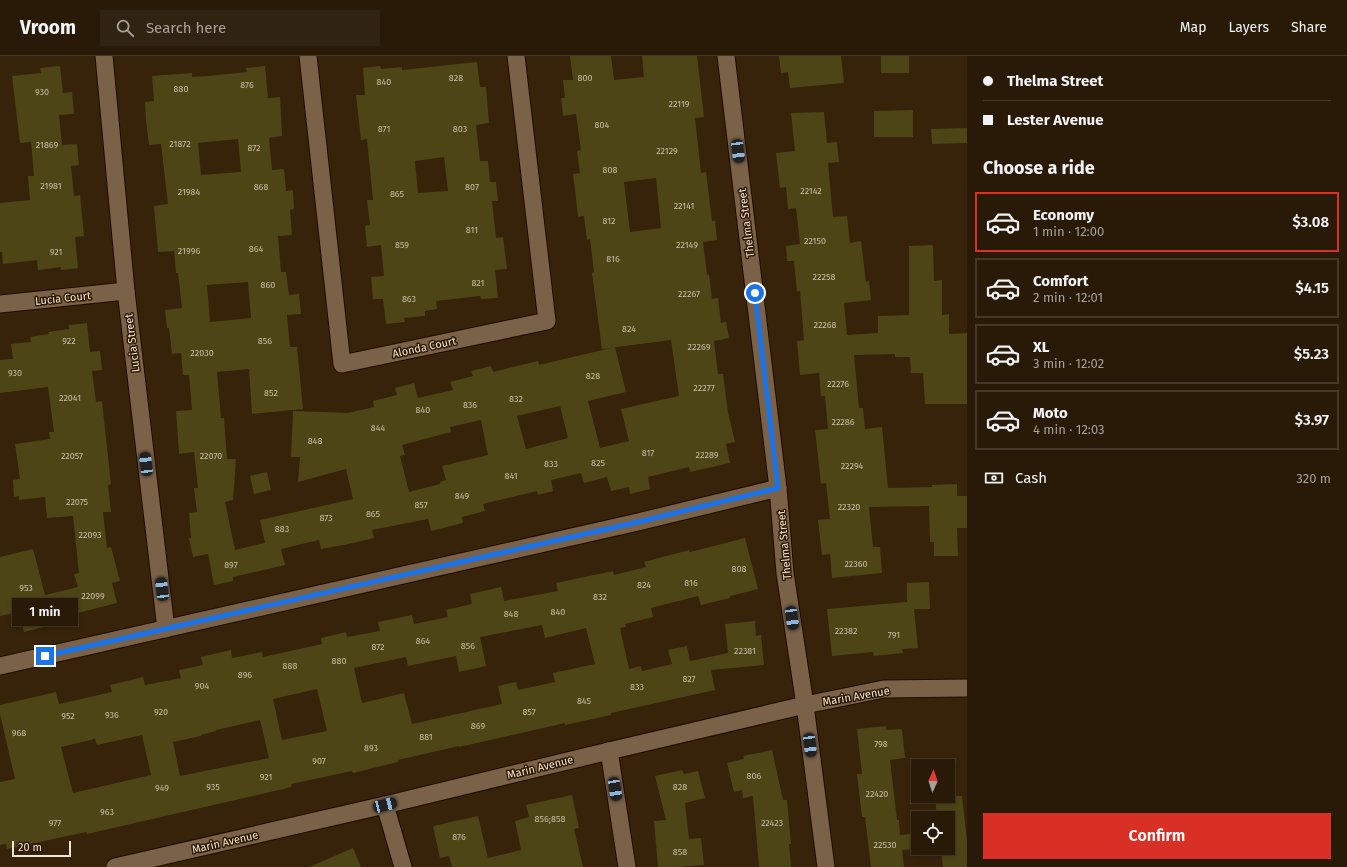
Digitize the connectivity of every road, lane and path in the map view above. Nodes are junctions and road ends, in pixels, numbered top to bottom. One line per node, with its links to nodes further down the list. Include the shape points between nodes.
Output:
1 (104, 56): 5 (street, Lucia Street)
2 (308, 56): 3 (street, Alonda Court, via 342,364 547,321)
3 (516, 56)
4 (726, 56): 7 (street, Thelma Street)
5 (126, 291): 6 (street, Lucia Court); 8 (street, Lucia Street)
6 (0, 304)
7 (778, 488): 8 (street); 11 (street, Thelma Street, via 785,573)
8 (166, 629): 9 (street)
9 (0, 666)
10 (967, 688): 11 (street, Marin Avenue, via 884,689)
11 (805, 705): 12 (street, Marin Avenue); 18 (street, Thelma Street)
12 (609, 751): 13 (street, Marin Avenue); 17 (street)
13 (385, 805): 14 (street, Marin Avenue); 16 (street)
14 (181, 860): 15 (street, Marin Avenue)
15 (115, 867)
16 (403, 867)
17 (627, 867)
18 (826, 867)

